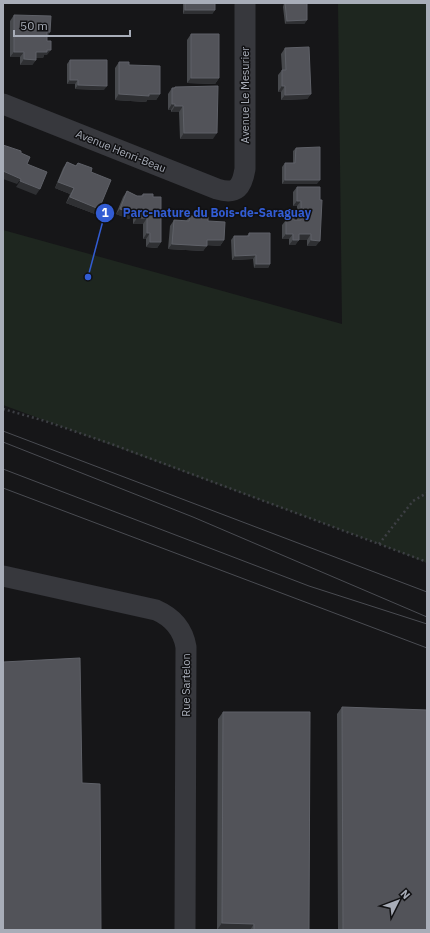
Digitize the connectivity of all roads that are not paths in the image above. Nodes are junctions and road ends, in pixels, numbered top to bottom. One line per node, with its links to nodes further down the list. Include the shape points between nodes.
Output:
1 (245, 3): 3 (street, Avenue Le Mesurier, via 245,169)
2 (3, 104): 3 (street, Avenue Henri-Beau, via 217,189 229,192)
3 (240, 187)
4 (3, 576): 5 (street, Rue Sartelon, via 156,610 168,616 182,632 186,647)
5 (185, 930)

